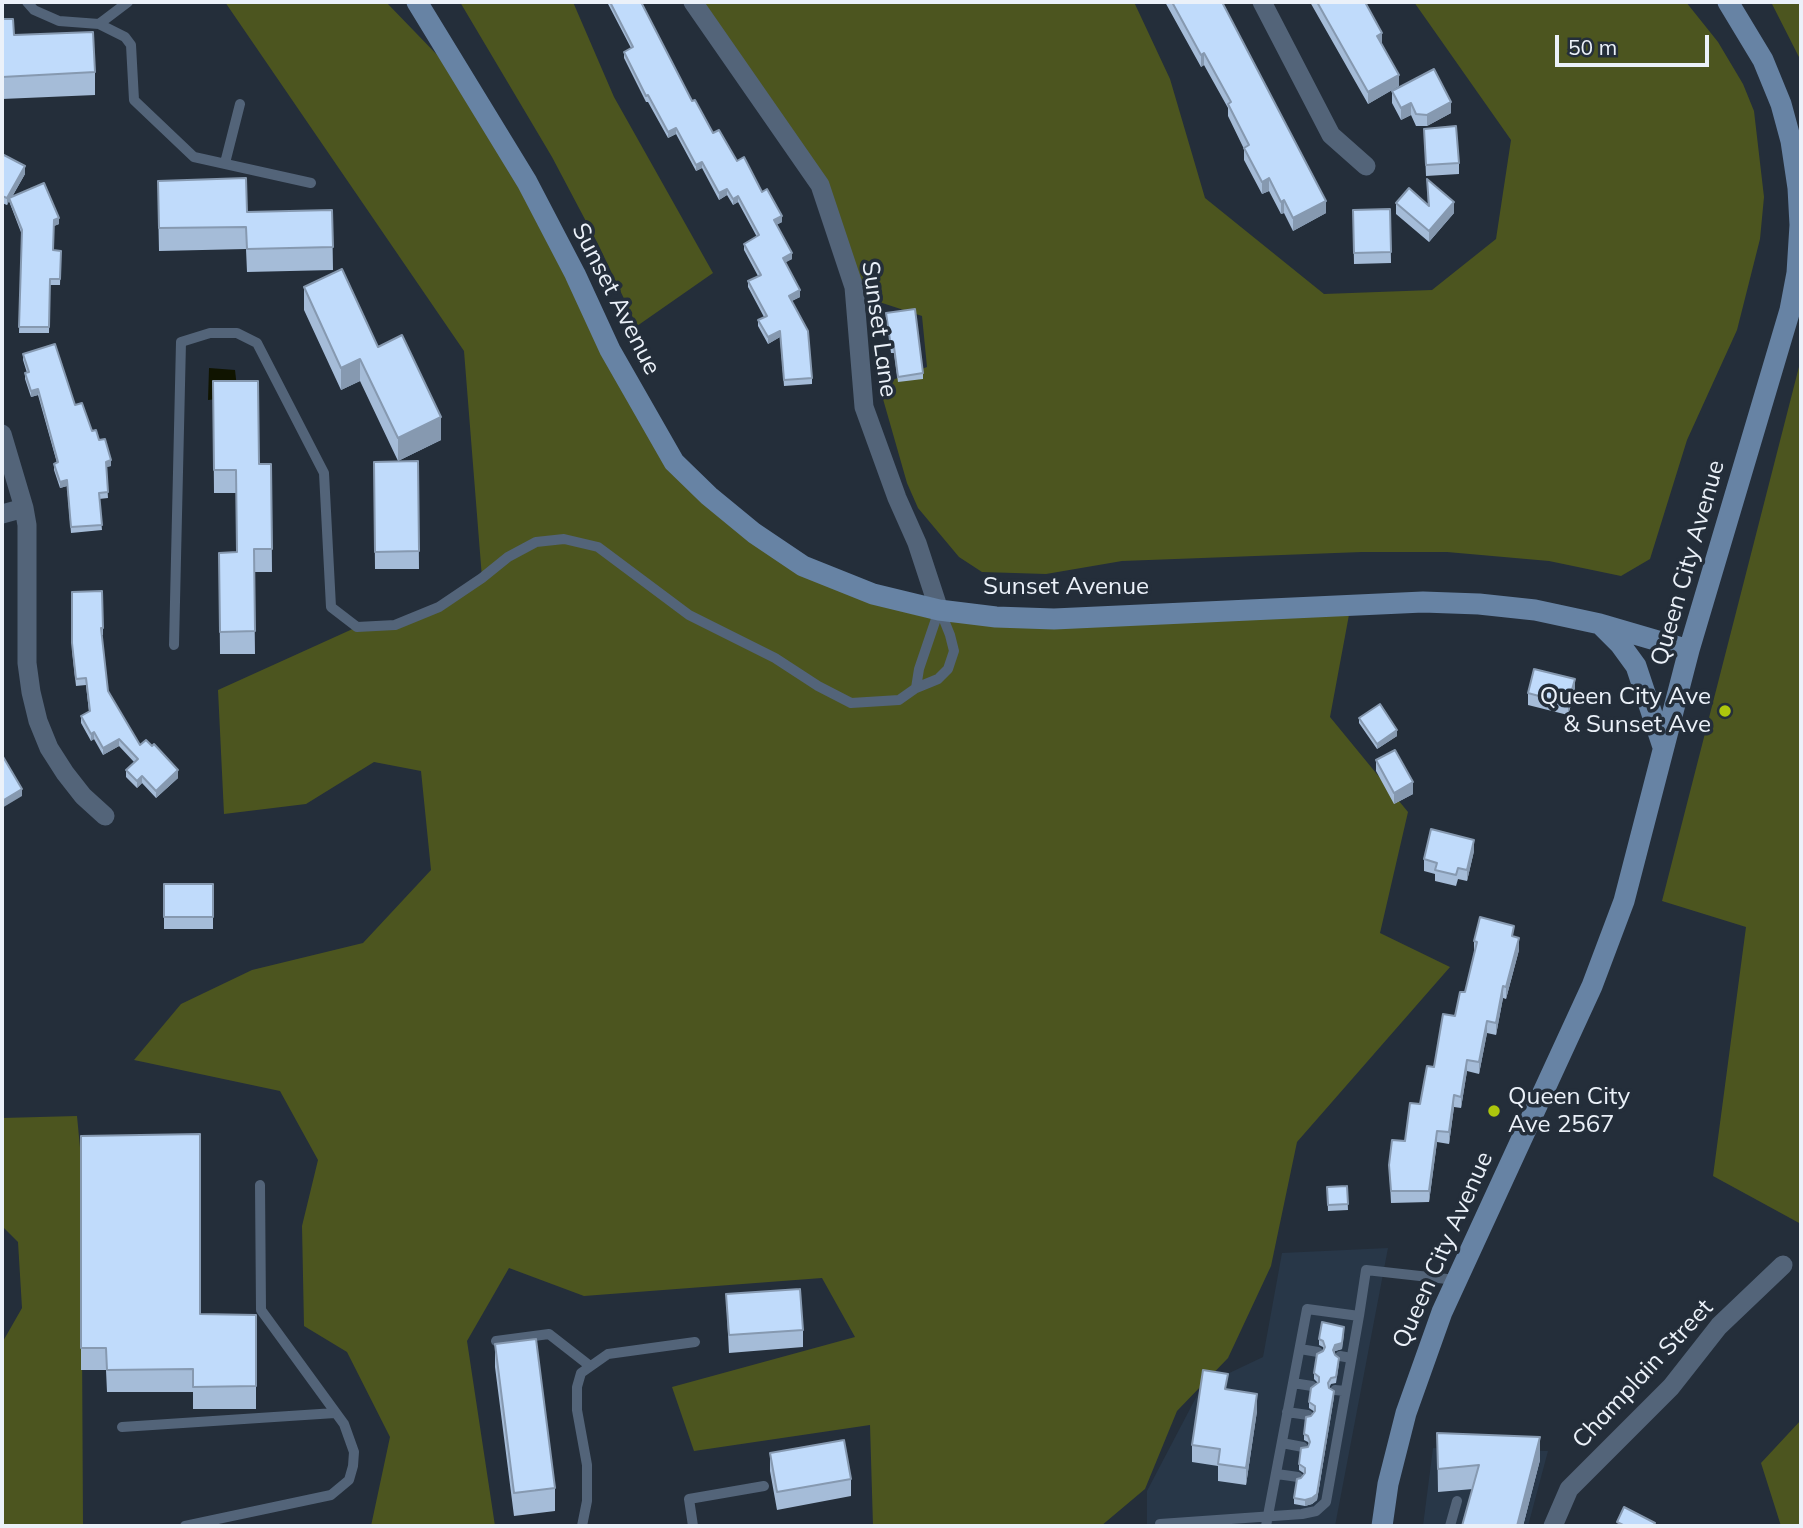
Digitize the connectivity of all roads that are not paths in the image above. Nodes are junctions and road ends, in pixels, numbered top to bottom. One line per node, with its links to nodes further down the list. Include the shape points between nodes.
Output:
1 (27, 2): 7 (lane, via 59,21)
2 (128, 2): 7 (lane)
3 (417, 2): 16 (street, Sunset Avenue, via 527,182 610,350 674,462 745,526 803,566 873,594)
4 (693, 2): 16 (street, Sunset Lane, via 820,185 853,287 864,407)
5 (1262, 2): 11 (street, via 1331,135)
6 (1728, 2): 9 (street, Queen City Avenue)
7 (99, 24): 10 (lane, via 131,45 134,100 194,157)
8 (240, 104): 10 (lane)
9 (1794, 124): 19 (street, Queen City Avenue, via 1800,225 1790,310)
10 (225, 163): 12 (lane)
11 (1366, 166)
12 (311, 183)
13 (2, 434): 14 (street)
14 (24, 508): 15 (street); 22 (street, via 27,663 38,721 65,773)
15 (2, 514)
16 (939, 610): 17 (street, Sunset Avenue, via 1054,619 1423,601 1535,610); 20 (lane); 20 (lane, via 954,651 948,669 938,679)
17 (1600, 624): 19 (street, Sunset Avenue); 21 (street, via 1636,666)
18 (174, 645): 20 (lane, via 181,342 210,333 237,333 257,343 324,473 331,607 357,626 395,625 439,607 508,557 536,542 564,539 598,547 689,615 851,703 899,700)
19 (1689, 650): 21 (street, Queen City Avenue)
20 (916, 688)
21 (1663, 748): 25 (street, Queen City Avenue, via 1623,901 1592,986)
22 (105, 816)
23 (260, 1185): 35 (lane, via 261,1310)
24 (1783, 1265): 51 (street, Champlain Street, via 1719,1326 1671,1387 1569,1489)
25 (1456, 1280): 26 (lane, via 1366,1270); 49 (street, Queen City Avenue, via 1406,1413)
26 (1359, 1316): 29 (lane, via 1307,1309); 44 (lane, via 1346,1357 1325,1481 1326,1502 1316,1511)
27 (496, 1341): 31 (lane, via 549,1334)
28 (695, 1342): 31 (lane, via 608,1354)
29 (1300, 1349): 30 (lane); 32 (lane)
30 (1318, 1352)
31 (590, 1366): 46 (lane, via 577,1387 587,1465)
32 (1293, 1383): 33 (lane); 34 (lane)
33 (1312, 1386)
34 (1287, 1412): 36 (lane); 38 (lane)
35 (335, 1413): 37 (lane); 45 (lane, via 354,1452 349,1480 331,1494)
36 (1308, 1415)
37 (122, 1427)
38 (1282, 1443): 39 (lane); 40 (lane)
39 (1303, 1447)
40 (1277, 1474): 41 (lane); 44 (lane)
41 (1298, 1477)
42 (764, 1486): 47 (lane, via 689,1499)
43 (1457, 1501): 50 (lane)
44 (1268, 1521): 48 (lane)
45 (184, 1526)
46 (582, 1526)
47 (693, 1526)
48 (1160, 1526)
49 (1382, 1526)
50 (1450, 1526)
51 (1553, 1526)

